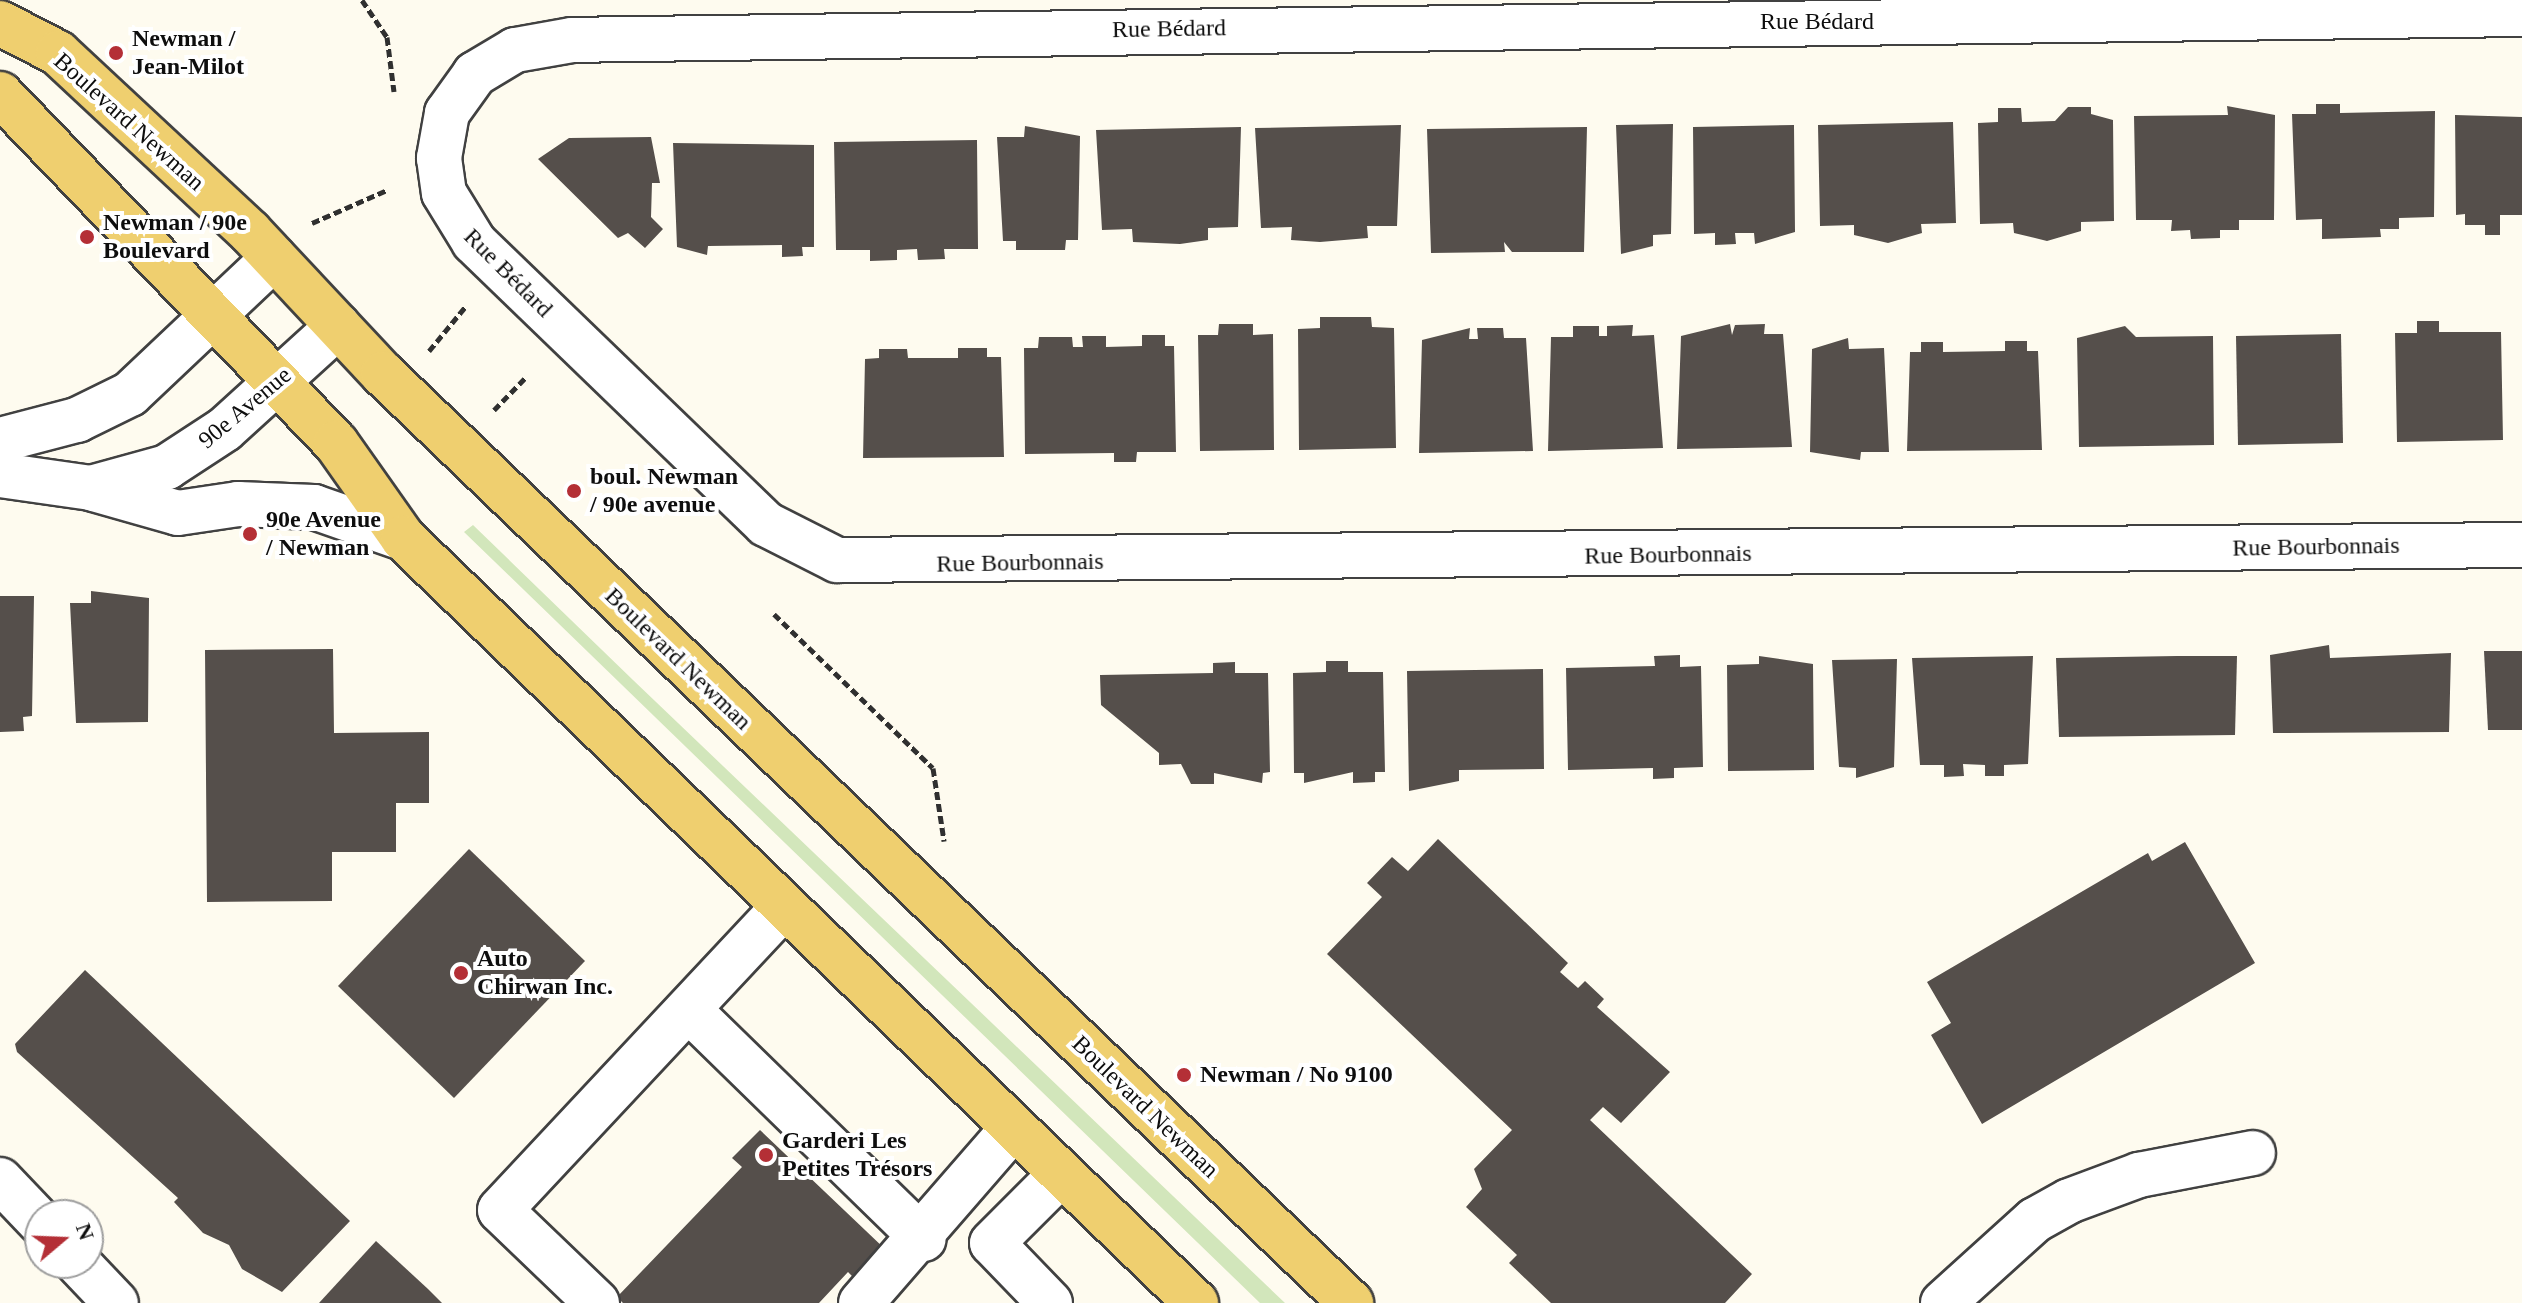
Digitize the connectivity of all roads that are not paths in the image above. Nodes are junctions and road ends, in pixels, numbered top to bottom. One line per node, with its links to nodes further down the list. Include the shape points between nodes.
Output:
1 (2342, 9): 2 (street, Rue Bédard); 14 (street, Rue Bédard, via 627,38 542,43 493,61 458,90 440,133 441,182 461,225 766,524)
2 (2522, 14)
3 (0, 23): 5 (main road, Boulevard Newman, via 58,53)
4 (0, 94): 6 (main road)
5 (288, 244): 6 (street); 7 (main road, Boulevard Newman)
6 (216, 317): 8 (main road); 9 (street, via 130,394 77,420)
7 (338, 326): 8 (street, 90e Avenue); 29 (main road, Boulevard Newman)
8 (278, 381): 11 (street, 90e Avenue, via 195,451 141,477); 12 (main road, via 358,469)
9 (0, 440)
10 (0, 475): 11 (street, 90e Avenue)
11 (91, 488): 12 (street, via 178,513 238,504 314,507)
12 (403, 538): 15 (main road)
13 (2522, 545): 14 (street, Rue Bourbonnais, via 905,565)
14 (815, 553)
15 (784, 906): 16 (street); 17 (main road)
16 (691, 1012): 22 (street); 25 (street, via 500,1210)
17 (1013, 1128): 19 (main road); 22 (street, via 940,1204)
18 (2253, 1153): 30 (street, via 2139,1175 2069,1201 2035,1220)
19 (1060, 1175): 27 (street, via 992,1243); 28 (main road)
20 (0, 1180): 21 (street)
21 (24, 1205)
22 (924, 1239): 26 (street)
23 (93, 1279): 24 (street)
24 (116, 1303)
25 (597, 1303)
26 (861, 1303)
27 (1050, 1303)
28 (1196, 1303)
29 (1351, 1303)
30 (1943, 1303)

